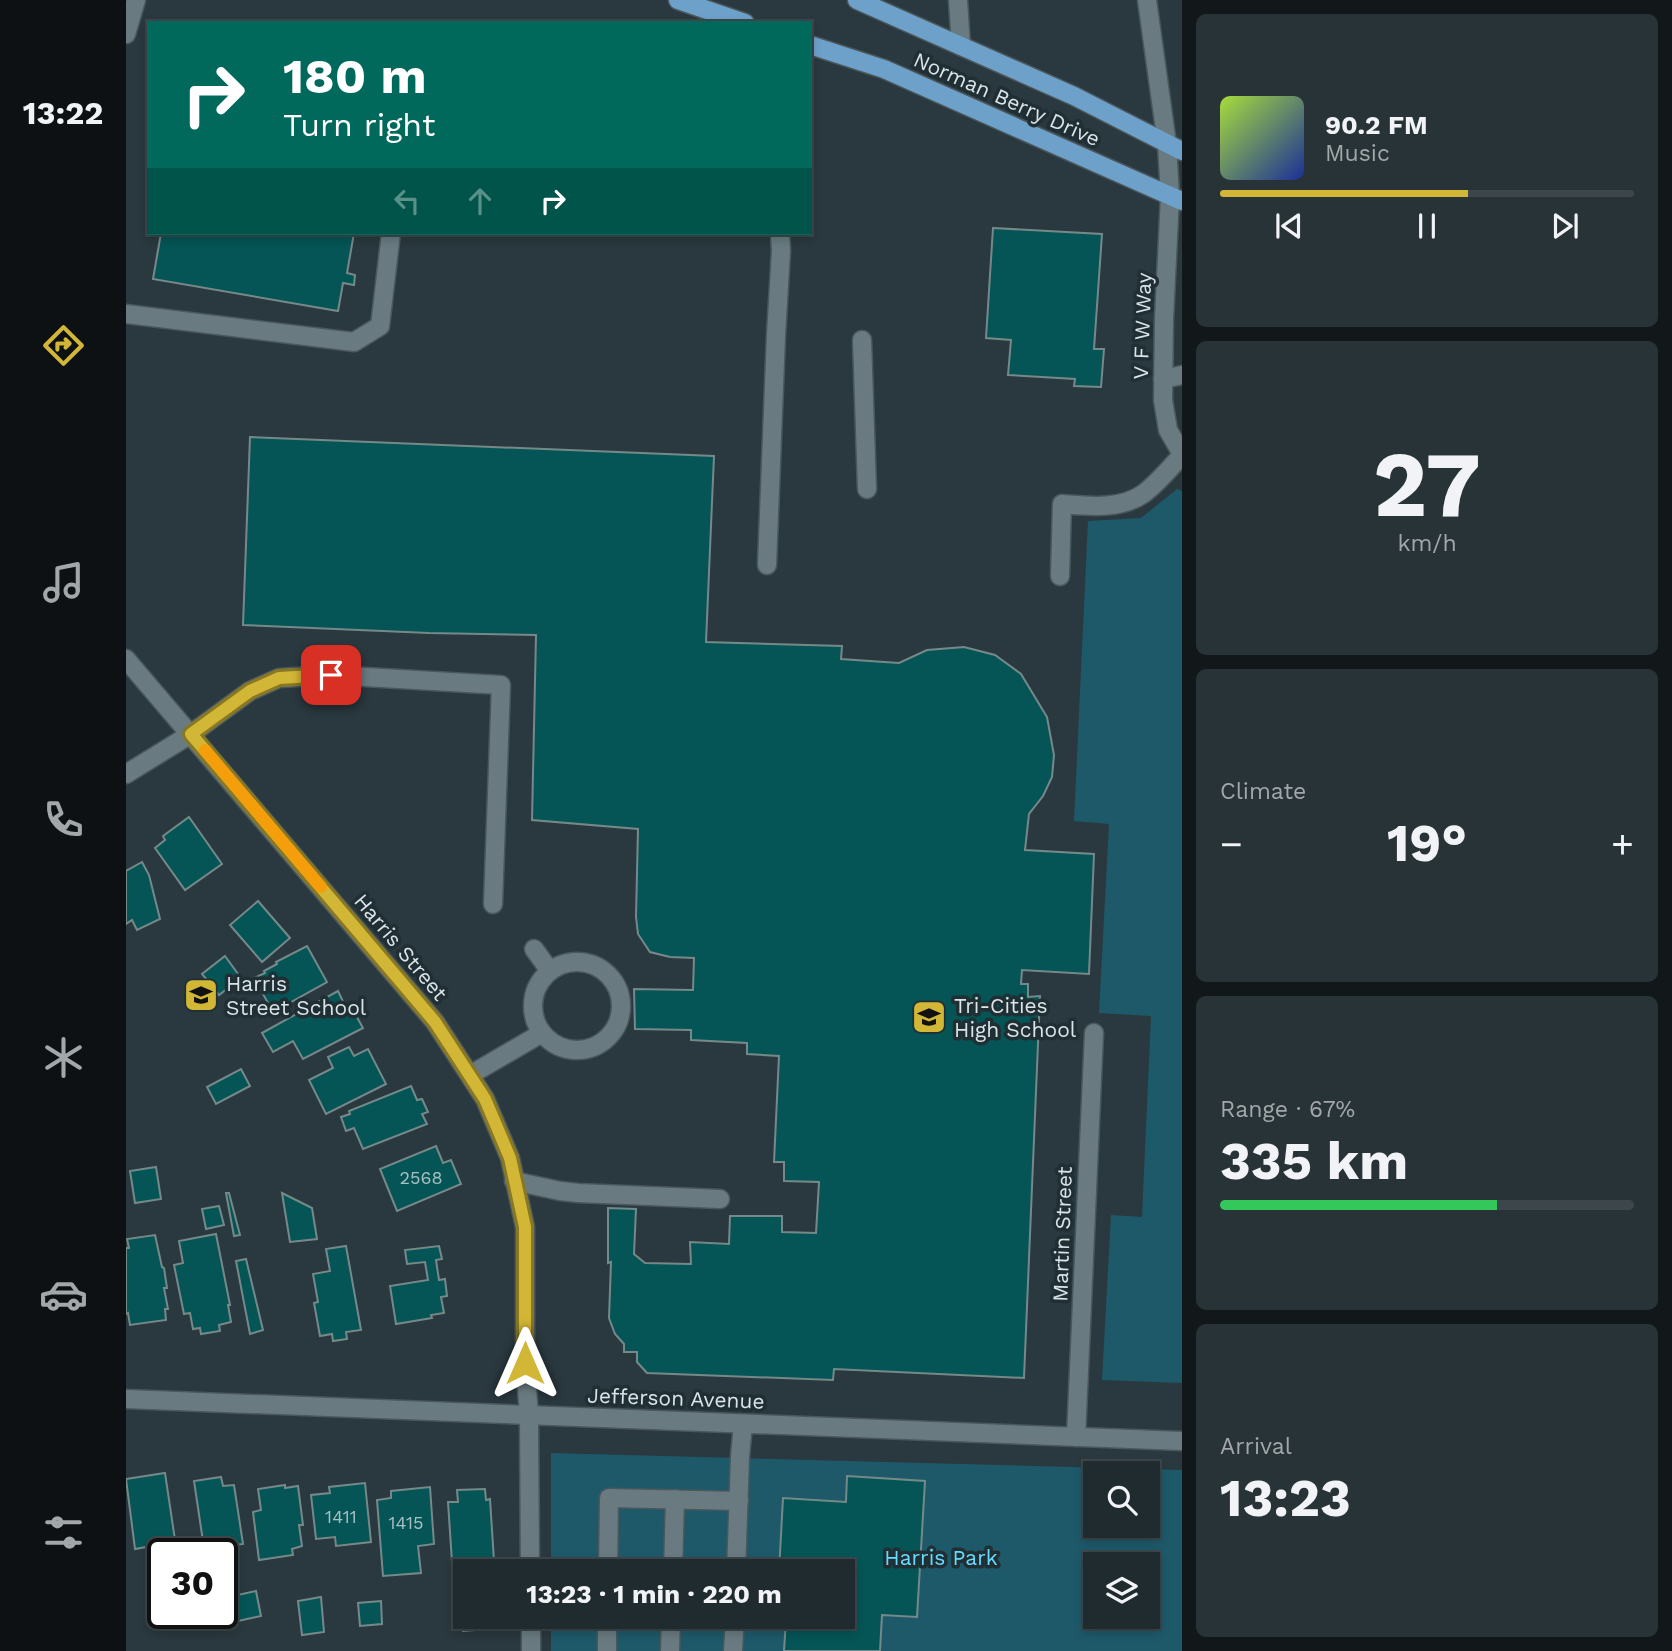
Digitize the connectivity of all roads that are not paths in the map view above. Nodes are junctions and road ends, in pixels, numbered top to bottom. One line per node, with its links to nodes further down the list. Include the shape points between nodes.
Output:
1 (136, 0): 7 (street)
2 (678, 0): 6 (main road)
3 (857, 0): 9 (main road, Norman Berry Drive)
4 (958, 0): 9 (street)
5 (1147, 0): 10 (street, V F W Way)
6 (739, 21)
7 (126, 34)
8 (812, 46): 11 (main road, Norman Berry Drive, via 884,69)
9 (961, 46): 10 (main road, Norman Berry Drive)
10 (1175, 148): 11 (street, V F W Way)
11 (1176, 198): 14 (street, V F W Way)
12 (391, 235): 15 (street, via 380,326 354,342)
13 (780, 235): 21 (street)
14 (1174, 287): 18 (street, V F W Way)
15 (126, 314)
16 (862, 340): 20 (street)
17 (1182, 375): 18 (street)
18 (1163, 379): 19 (street, V F W Way, via 1168,430)
19 (1182, 455): 22 (street, via 1141,495 1126,502 1062,504)
20 (867, 489)
21 (767, 565)
22 (1060, 576)
23 (126, 659): 24 (street, Harris Street)
24 (191, 734): 25 (street); 26 (street, via 250,691 279,678 331,675 501,685); 31 (street, Harris Street, via 435,1022)
25 (126, 774)
26 (493, 904)
27 (534, 949): 28 (street)
28 (550, 971): 29 (street, via 535,991 533,1003); 29 (street, via 573,961 598,966 616,984 622,1008 614,1032 594,1047 568,1049)
29 (542, 1032): 31 (street)
30 (1094, 1033): 37 (street, Martin Street)
31 (470, 1075): 32 (street, Harris Street, via 510,1158)
32 (514, 1181): 33 (street, via 578,1193); 35 (street, Harris Street, via 525,1227)
33 (720, 1199)
34 (126, 1399): 35 (street, Jefferson Avenue)
35 (529, 1415): 36 (street, Jefferson Avenue); 41 (street, Harris Street)
36 (743, 1423): 37 (street, Jefferson Avenue); 40 (street)
37 (1076, 1437): 38 (street, Jefferson Avenue)
38 (1182, 1441)
39 (675, 1499): 40 (street); 42 (street, via 609,1498); 43 (street)
40 (739, 1501): 44 (street)
41 (530, 1559)
42 (608, 1559)
43 (673, 1559)
44 (737, 1559)
45 (531, 1629): 49 (street)
46 (607, 1629): 50 (street)
47 (671, 1629): 51 (street)
48 (734, 1629): 52 (street)
49 (531, 1651)
50 (607, 1651)
51 (670, 1651)
52 (733, 1651)

